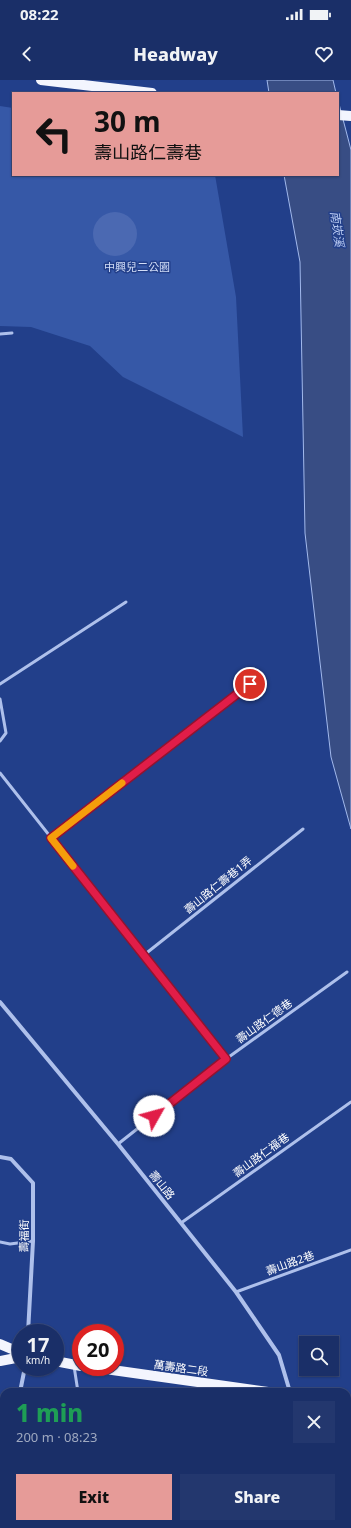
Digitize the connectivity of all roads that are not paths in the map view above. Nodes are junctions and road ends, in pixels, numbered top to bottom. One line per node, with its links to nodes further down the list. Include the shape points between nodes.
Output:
1 (41, 80): 2 (main road)
2 (143, 92)
3 (339, 115): 4 (main road)
4 (351, 116)
5 (0, 334): 6 (lane)
6 (12, 334)
7 (126, 602): 9 (lane)
8 (262, 674): 14 (lane)
9 (0, 684)
10 (0, 699): 11 (lane, via 6,733)
11 (0, 741)
12 (0, 773): 14 (lane)
13 (303, 829): 15 (lane, 壽山路仁壽巷1弄)
14 (51, 838): 15 (lane)
15 (144, 955): 18 (lane)
16 (347, 972): 18 (lane, 壽山路仁德巷)
17 (0, 1002): 20 (street, 壽山路)
18 (226, 1059): 20 (lane, 壽山路仁德巷)
19 (351, 1102): 22 (lane, 壽山路仁福巷)
20 (118, 1144): 22 (street, 壽山路)
21 (0, 1157): 23 (street, 壽福街, via 11,1159 33,1183)
22 (181, 1223): 26 (street, 壽山路)
23 (33, 1241): 24 (lane, via 10,1244); 27 (street, 壽福街)
24 (0, 1242)
25 (351, 1250): 26 (lane, 壽山路2巷)
26 (236, 1292): 38 (street, 壽山路, via 279,1354)
27 (28, 1324)
28 (0, 1344): 29 (main road)
29 (12, 1349)
30 (12, 1359): 31 (main road)
31 (0, 1361)
32 (124, 1372): 37 (main road, 萬壽路二段)
33 (23, 1376): 35 (street)
34 (77, 1376): 36 (lane)
35 (21, 1388)
36 (78, 1388)
37 (240, 1388)
38 (289, 1388)

